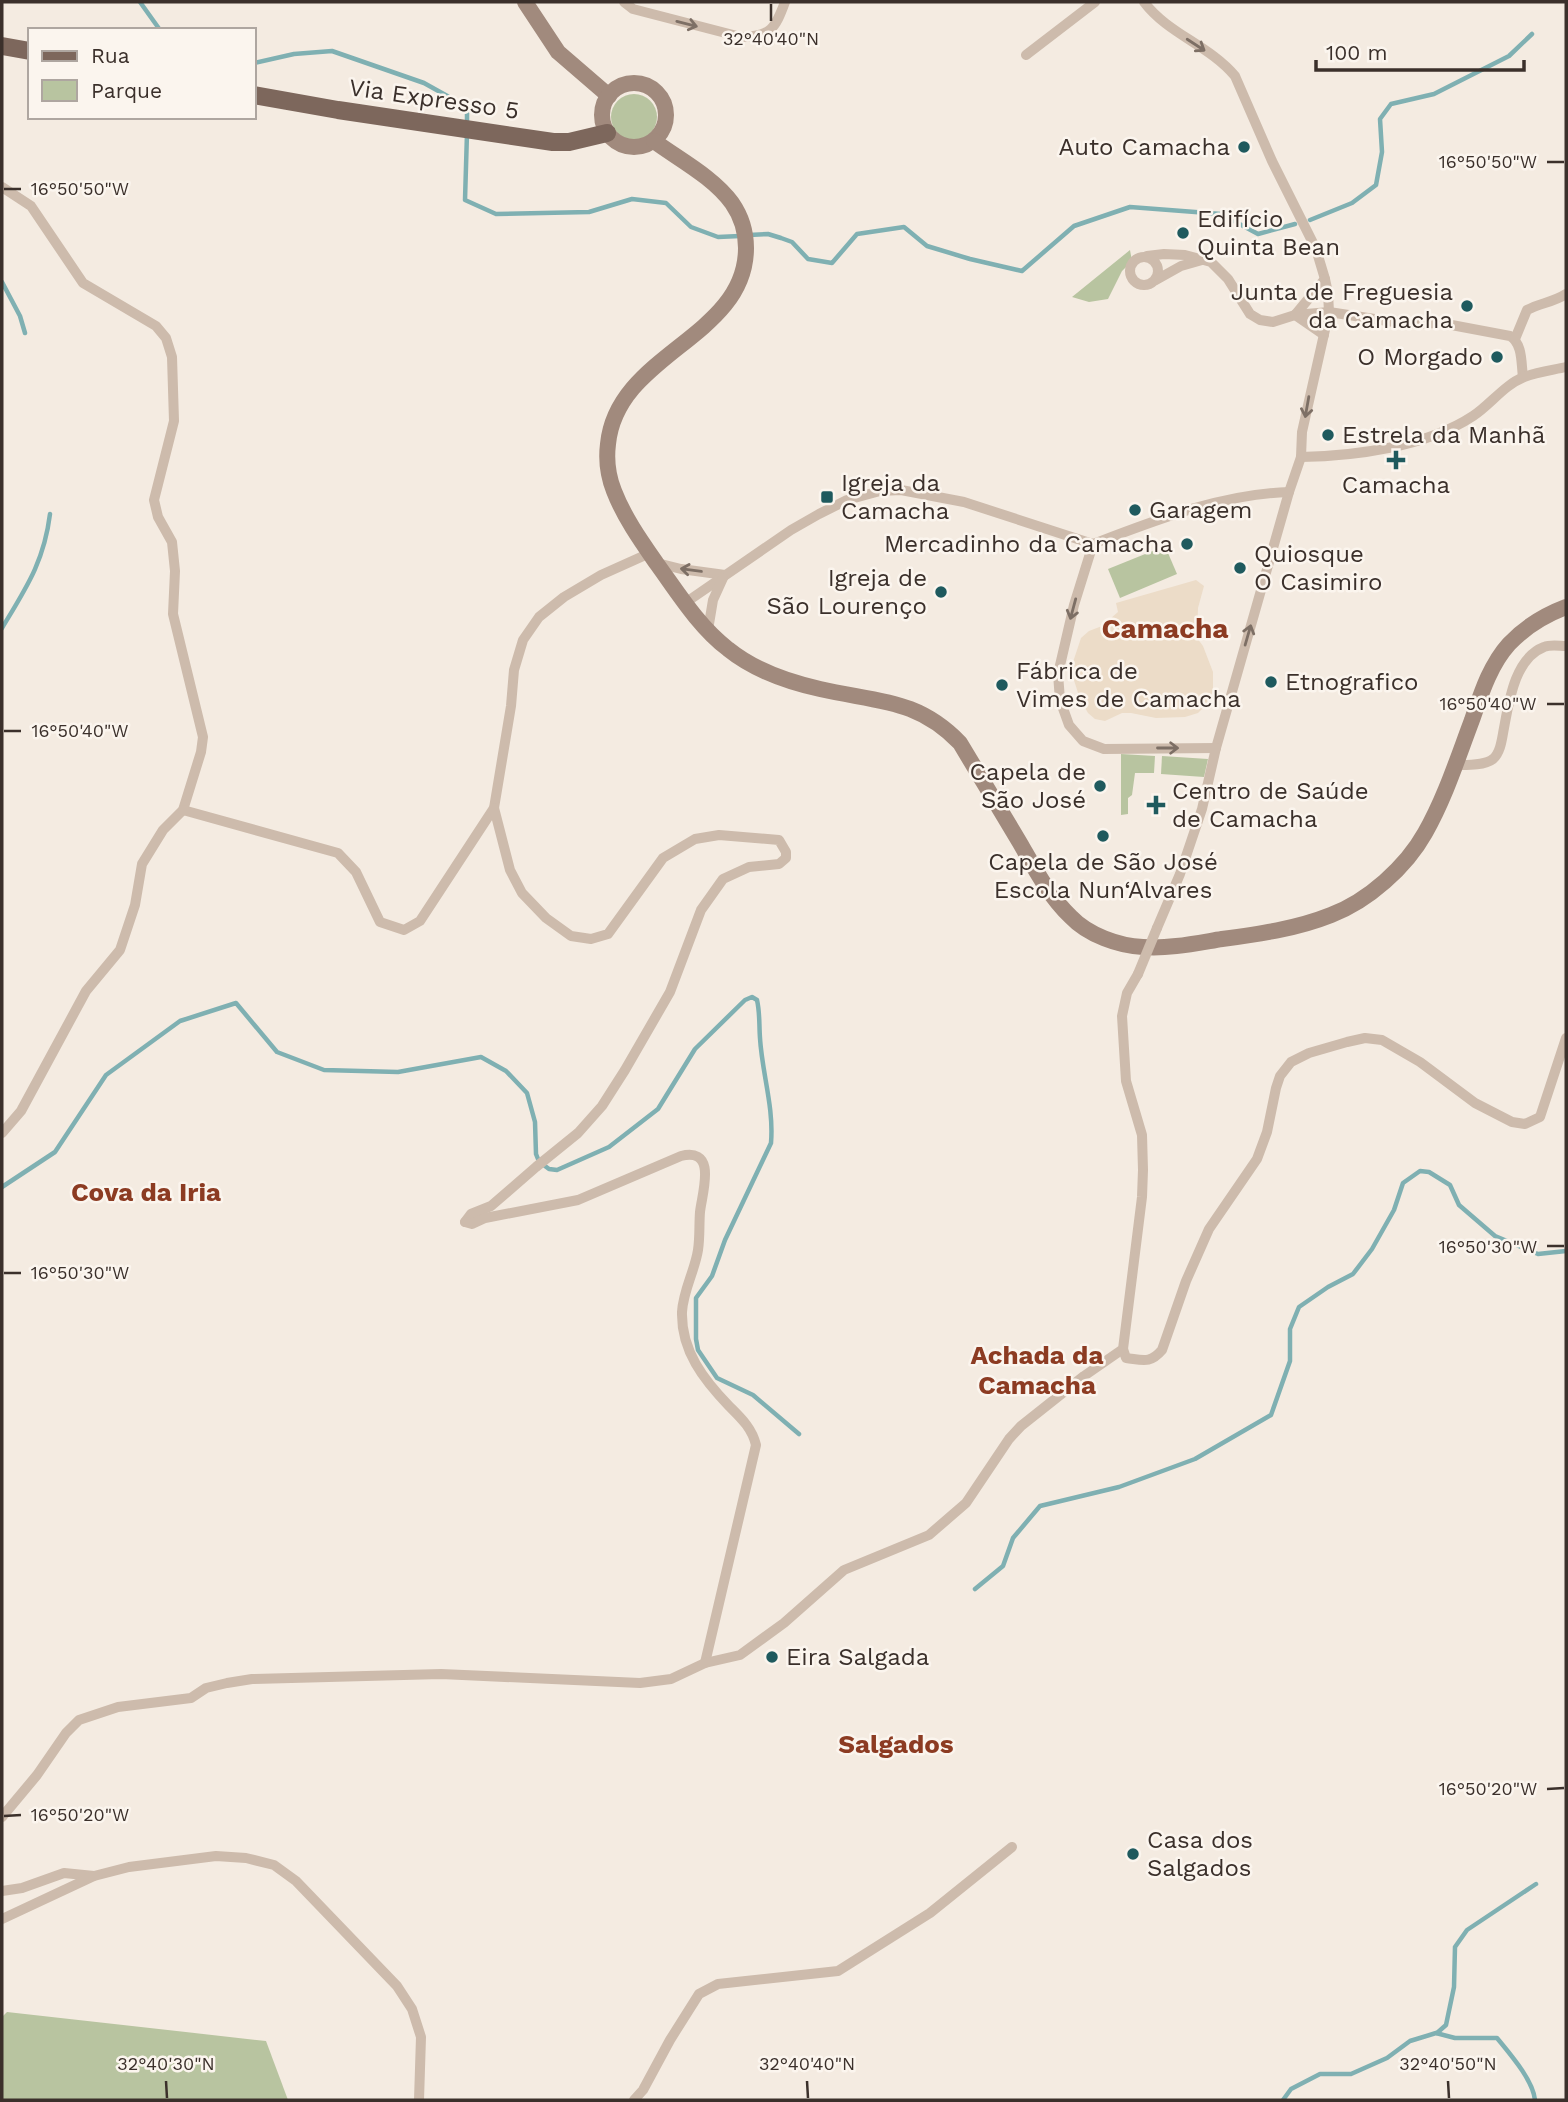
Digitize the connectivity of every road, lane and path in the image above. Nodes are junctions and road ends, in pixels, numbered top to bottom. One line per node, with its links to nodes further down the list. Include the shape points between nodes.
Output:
1 (525, 2): 10 (main road, via 558,52)
2 (624, 2): 3 (street, one-way to 3, via 633,9 741,37 759,37 776,25)
3 (785, 2)
4 (1095, 2): 8 (street)
5 (1144, 2): 16 (street, one-way to 16, via 1155,16 1216,57 1235,76)
6 (2, 46): 7 (main road)
7 (28, 51)
8 (1026, 55)
9 (256, 95): 11 (main road, Via Expresso 5, via 553,142)
10 (609, 96): 11 (main road, via 603,112); 12 (main road, via 625,85 653,89 666,115)
11 (607, 133): 12 (main road, via 631,147)
12 (654, 141): 28 (main road, via 716,185 732,203 746,242 741,279 722,310 634,385 612,426 607,457 612,488)
13 (2, 187): 37 (street, via 31,206 83,283 156,326 172,357 174,421 154,500 172,542 173,614 203,737)
14 (1147, 256): 15 (street); 17 (street, via 1158,265); 17 (street, via 1133,261 1131,276 1142,285)
15 (1204, 260): 17 (street); 20 (street, via 1228,279 1250,314 1273,322)
16 (1325, 279): 19 (street); 20 (street)
17 (1156, 280)
18 (1566, 294): 22 (street, via 1527,310)
19 (1329, 312): 20 (street); 21 (street); 22 (street, via 1407,324 1440,323)
20 (1295, 315): 21 (street)
21 (1324, 335): 25 (street, one-way to 25, via 1302,432)
22 (1515, 339): 24 (street)
23 (1566, 367): 24 (street)
24 (1523, 377): 25 (street, via 1473,416 1427,438)
25 (1301, 457): 26 (street)
26 (1289, 492): 27 (street, via 1265,492 1196,507); 34 (street, one-way to 26)
27 (1093, 544): 29 (street, via 951,498 880,491 847,499 819,514); 34 (street, one-way to 34, via 1058,674 1060,700 1069,725 1083,741 1104,749)
28 (653, 558): 29 (street, one-way to 28, via 681,569); 30 (main road); 36 (street, via 601,575 564,597 539,617 523,640 514,670)
29 (725, 575): 30 (street); 32 (street, via 716,589)
30 (685, 603): 32 (main road)
31 (1566, 607): 35 (main road, via 1524,630 1497,661)
32 (708, 630): 35 (main road, via 729,650 786,680 902,705 942,725 960,743 1048,891 1070,917 1098,935 1144,948 1271,932 1333,915 1371,892 1408,856 1425,833)
33 (1566, 646): 35 (street, via 1547,646 1534,652 1523,666 1494,758)
34 (1216, 748): 40 (street, bridge, via 1180,874 1127,993 1122,1016 1126,1081 1142,1135 1143,1170)
35 (1455, 765)
36 (494, 808): 37 (street, via 420,921 404,930 380,922 356,872 338,853); 41 (street, via 510,870 522,893 546,918 581,938 608,934 663,858 695,839 719,835 779,840 786,852 779,864 749,867 723,879 701,910 670,992 602,1106 578,1133 491,1206 471,1214 465,1222 578,1200 681,1156 695,1155 703,1161 706,1171 698,1250 682,1313 686,1346 705,1380 746,1423 756,1445)
37 (183, 810): 39 (street, via 163,830 142,864 120,950 86,991 21,1111)
38 (1566, 1038): 40 (street, via 1540,1117 1525,1124 1475,1103 1382,1040 1347,1042 1291,1062 1280,1076 1257,1160 1209,1229 1162,1349 1155,1358 1140,1360 1126,1358)
39 (2, 1133)
40 (1123, 1349): 41 (street, via 1021,1426 966,1503 929,1535 844,1570 784,1623 740,1654)
41 (705, 1662): 42 (street, via 670,1679 640,1683 440,1674 252,1679 206,1688 191,1698 118,1707 79,1720)
42 (2, 1817)
43 (1012, 1847): 48 (street, via 930,1913 838,1971 718,1984 699,1994)
44 (94, 1876): 45 (street, via 64,1873); 46 (street); 47 (street, via 216,1856 274,1866 296,1881 397,1986 412,2009 421,2037)
45 (2, 1891)
46 (2, 1919)
47 (419, 2100)
48 (634, 2100)

